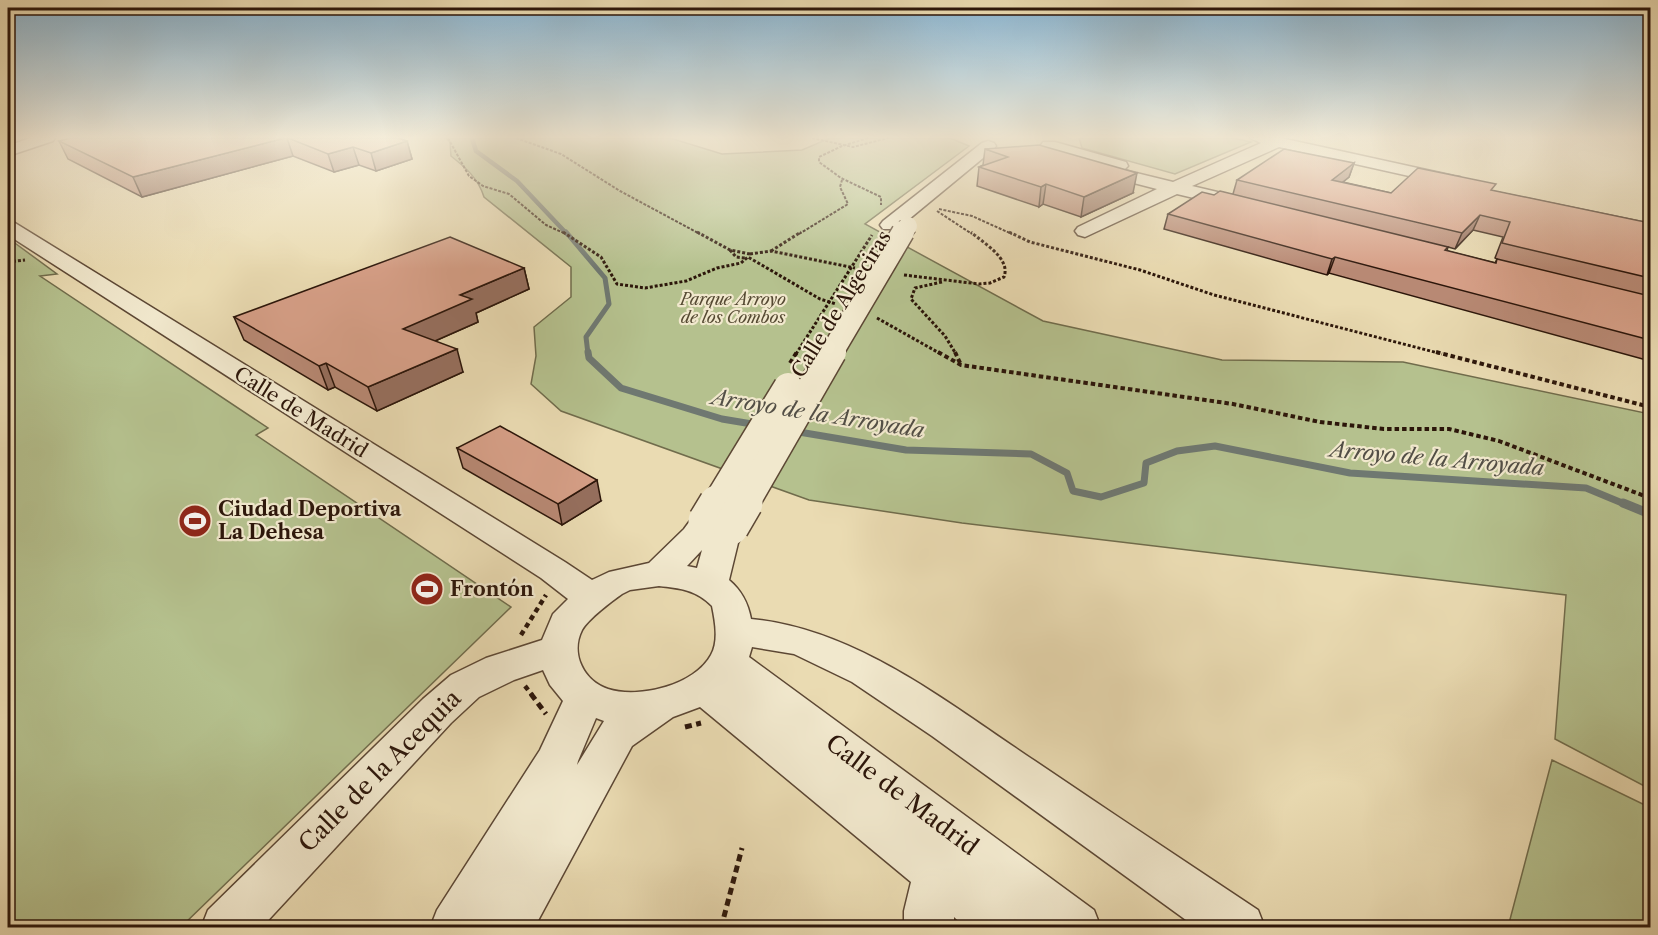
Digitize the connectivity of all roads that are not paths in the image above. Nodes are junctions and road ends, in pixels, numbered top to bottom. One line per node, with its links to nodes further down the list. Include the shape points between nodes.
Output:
1 (936, 182): 9 (street, Calle de Algeciras)
2 (961, 182): 9 (street, Calle de Algeciras, via 929,207)
3 (1145, 182): 6 (street)
4 (1188, 182): 6 (street)
5 (1453, 182): 7 (street)
6 (1176, 187): 8 (street); 11 (street)
7 (1476, 187)
8 (1264, 209)
9 (892, 220): 12 (street, Calle de Algeciras, bridge, via 895,242)
10 (9, 229): 15 (street, Calle de Madrid)
11 (1085, 231)
12 (718, 524): 13 (street, Calle de Algeciras, via 696,537); 14 (street, Calle de Algeciras, via 722,543)
13 (659, 574): 14 (street, via 682,576); 15 (street, via 610,585)
14 (710, 586): 17 (street, via 728,602)
15 (593, 599): 16 (street, via 565,625)
16 (558, 650): 18 (street, via 561,673); 21 (street, Calle de la Acequia, via 500,669 465,686)
17 (718, 676): 19 (street, via 686,698); 20 (street, Calle de Madrid); 26 (street, Calle de Madrid); 27 (street, via 775,635 804,642 866,671)
18 (584, 698): 19 (street); 22 (street, via 557,761)
19 (671, 716): 23 (street, via 617,734)
20 (937, 873): 24 (street); 25 (street, Calle de Madrid)
21 (226, 927)
22 (455, 927)
23 (507, 927)
24 (929, 927)
25 (1006, 927)
26 (1076, 927)
27 (1240, 927)

